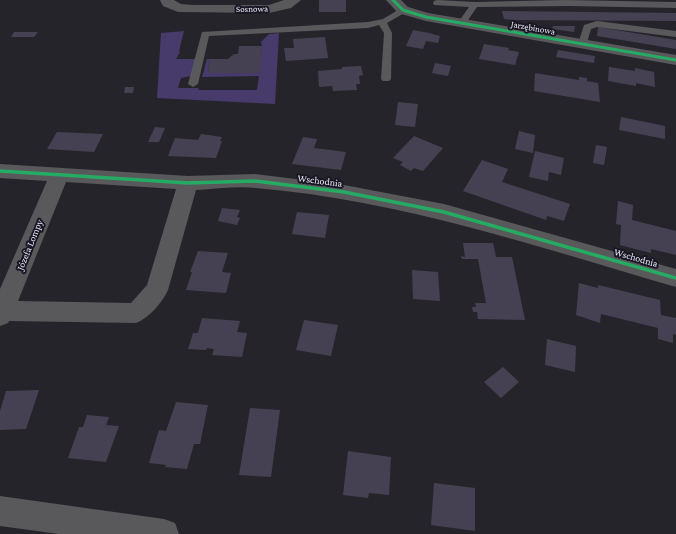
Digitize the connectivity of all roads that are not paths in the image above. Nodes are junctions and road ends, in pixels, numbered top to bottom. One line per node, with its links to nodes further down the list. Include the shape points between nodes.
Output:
1 (167, 0): 9 (street, Sosnowa, via 178,8)
2 (233, 0): 9 (street, Sosnowa, via 220,7)
3 (294, 0): 9 (street, Sosnowa, via 269,9)
4 (569, 2): 7 (lane); 8 (lane)
5 (437, 3): 8 (lane)
6 (398, 5): 10 (lane, via 394,17); 11 (street, Jarzębinowa, via 426,18)
7 (676, 5)
8 (475, 6): 11 (lane)
9 (208, 9)
10 (382, 22): 15 (lane, via 388,33); 16 (lane, via 368,25 205,34)
11 (461, 24): 13 (street, Jarzębinowa)
12 (676, 34): 13 (lane, via 597,24 587,27)
13 (582, 44): 14 (street, Jarzębinowa)
14 (676, 60)
15 (386, 78)
16 (193, 84)
17 (0, 171): 18 (street, Wschodnia)
18 (59, 175): 19 (street, Wschodnia); 21 (street, Józefa Lompy)
19 (188, 183): 20 (street, Wschodnia, via 255,181 344,192 436,210); 21 (street, via 157,290 136,313)
20 (676, 278)
21 (1, 313)
22 (0, 511): 23 (street)
23 (164, 534)

